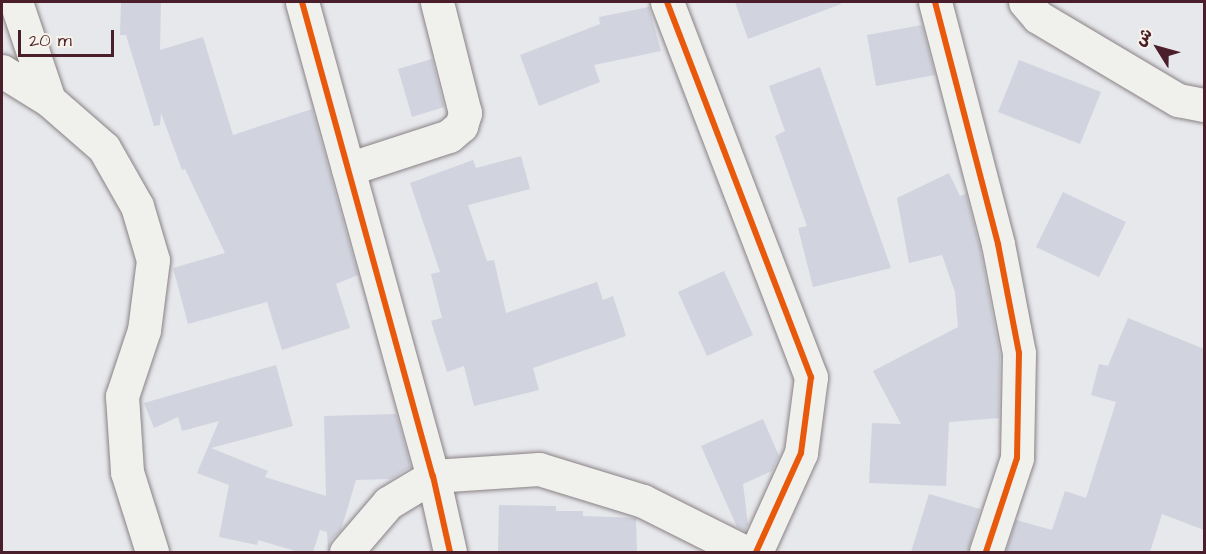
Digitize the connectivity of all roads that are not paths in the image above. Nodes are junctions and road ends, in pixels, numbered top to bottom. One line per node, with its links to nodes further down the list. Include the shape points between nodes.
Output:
1 (16, 2): 8 (street)
2 (302, 2): 10 (street)
3 (437, 2): 10 (street, via 465,113 461,126 449,136)
4 (667, 2): 16 (street, via 811,377 801,453)
5 (935, 2): 17 (street, via 998,244 1019,352 1017,458)
6 (1025, 2): 9 (street, via 1038,17 1178,100)
7 (2, 70): 8 (street)
8 (50, 100): 12 (street, via 104,148 137,206 153,260 144,330 122,396 127,472)
9 (1204, 105)
10 (348, 169): 11 (street)
11 (433, 476): 13 (street, via 388,503); 14 (street); 15 (street, via 539,469 643,501)
12 (152, 552)
13 (346, 552)
14 (450, 552)
15 (745, 552)
16 (756, 552)
17 (986, 552)

